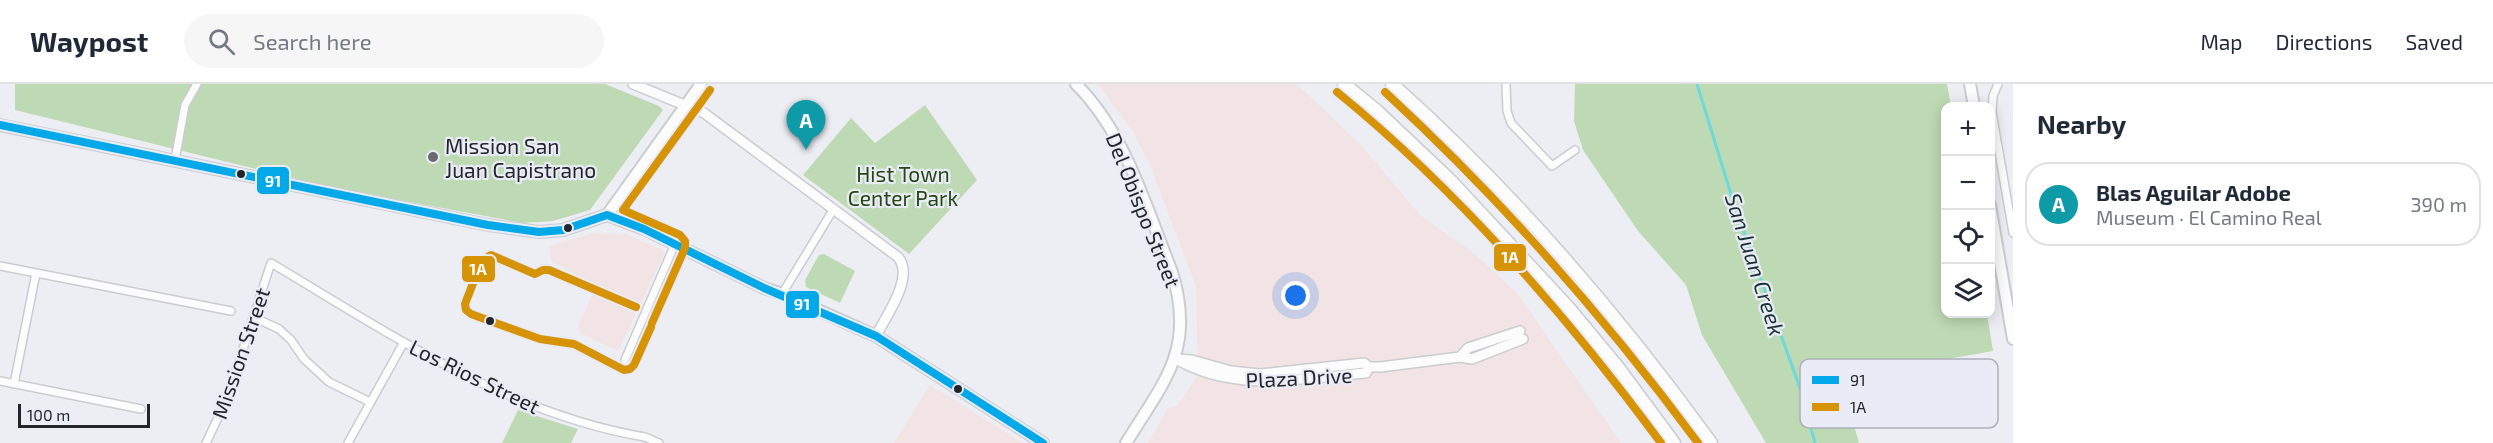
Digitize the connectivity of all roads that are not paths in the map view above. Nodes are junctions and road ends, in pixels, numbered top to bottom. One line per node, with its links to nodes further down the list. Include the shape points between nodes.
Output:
1 (197, 84): 14 (street, via 185,105)
2 (633, 84): 11 (street)
3 (701, 84): 11 (main road)
4 (1076, 84): 30 (main road, Del Obispo Street, via 1114,132 1172,272 1180,320)
5 (1344, 84): 41 (highway, via 1450,180 1568,307)
6 (1392, 84): 42 (highway, via 1438,124 1551,242 1630,335)
7 (1506, 84): 13 (street, via 1511,123 1552,166)
8 (1970, 84): 10 (main road)
9 (1998, 84): 18 (street, via 1992,111)
10 (1973, 102)
11 (686, 105): 15 (street, via 704,113); 17 (main road)
12 (0, 125): 14 (main road)
13 (1575, 150)
14 (175, 160): 17 (main road, via 538,232 563,230)
15 (833, 210): 23 (street); 27 (street, via 898,257 905,268 903,281)
16 (1991, 210): 28 (main road)
17 (607, 215): 19 (main road)
18 (2013, 233)
19 (675, 244): 23 (main road); 31 (street)
20 (271, 263): 25 (street, Mission Street); 29 (street, Los Rios Street)
21 (0, 266): 22 (street)
22 (36, 273): 24 (street); 33 (street)
23 (782, 294): 27 (main road)
24 (231, 311)
25 (253, 317): 34 (street, via 279,329 329,382); 36 (street, Mission Street, via 226,401)
26 (1521, 335): 30 (street, Plaza Drive, via 1468,348 1460,357 1369,367 1366,373 1261,383 1234,380)
27 (876, 336): 39 (main road)
28 (2013, 339)
29 (404, 342): 34 (street); 38 (street, Los Rios Street, via 459,373 556,415)
30 (1175, 359): 40 (main road, Del Obispo Street, via 1163,386)
31 (625, 360)
32 (0, 381): 33 (street)
33 (14, 384): 35 (street)
34 (370, 402): 37 (street)
35 (141, 409)
36 (206, 443)
37 (348, 443)
38 (659, 443)
39 (1043, 443)
40 (1126, 443)
41 (1674, 443)
42 (1711, 443)

